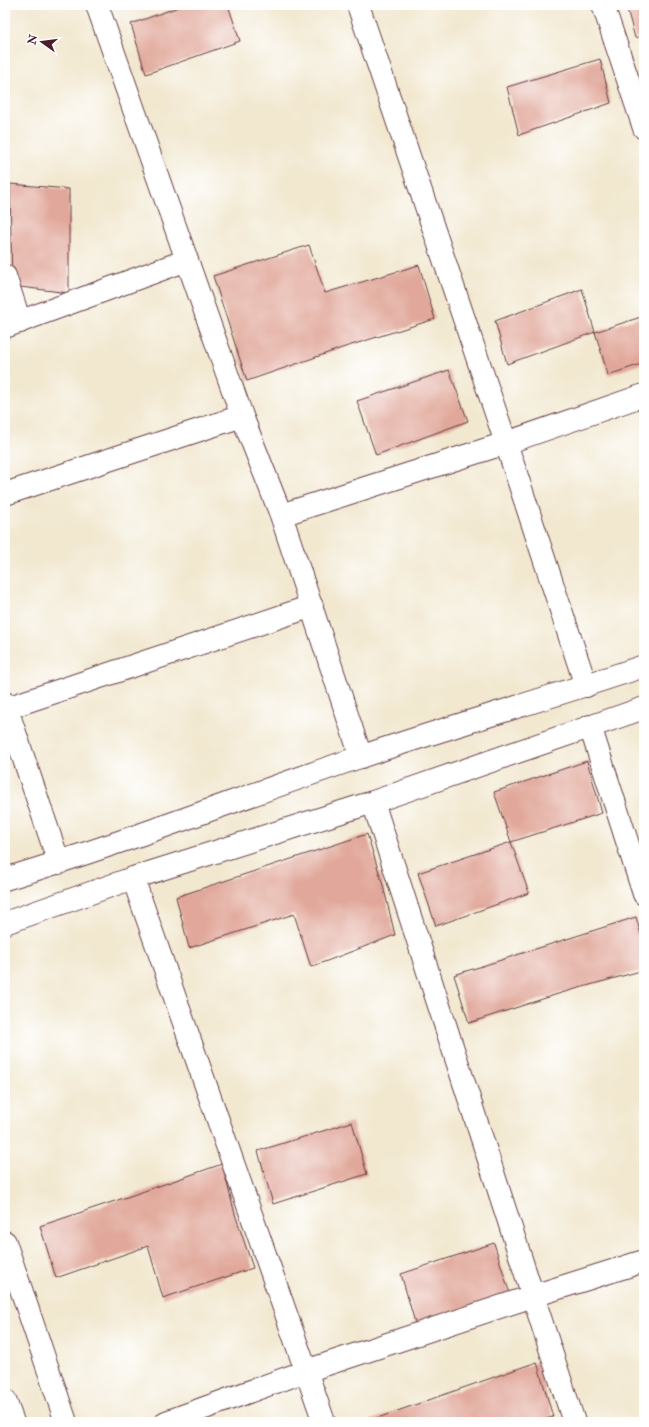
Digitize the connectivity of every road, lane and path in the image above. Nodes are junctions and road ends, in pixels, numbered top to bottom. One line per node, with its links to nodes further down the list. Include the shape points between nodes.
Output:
1 (97, 5): 5 (street)
2 (358, 5): 10 (street)
3 (603, 5): 4 (street)
4 (644, 128)
5 (187, 260): 7 (street); 9 (street)
6 (5, 276): 7 (street)
7 (12, 324)
8 (644, 395): 10 (street)
9 (242, 416): 11 (street); 12 (street)
10 (506, 443): 12 (street); 15 (street)
11 (5, 494)
12 (281, 515): 13 (street)
13 (312, 606): 16 (street); 19 (street)
14 (644, 666): 15 (street)
15 (586, 686): 19 (street)
16 (6, 705): 21 (street)
17 (644, 708): 18 (street)
18 (590, 726): 20 (street); 24 (street)
19 (361, 757): 21 (street)
20 (373, 802): 22 (street); 28 (street)
21 (59, 863): 23 (street)
22 (133, 878): 25 (street); 29 (street)
23 (5, 879)
24 (644, 894)
25 (5, 923)
26 (5, 1242): 32 (street)
27 (644, 1261): 28 (street)
28 (533, 1296): 29 (street); 35 (street)
29 (306, 1372): 33 (street); 34 (street)
30 (5, 1400): 31 (street)
31 (13, 1422)
32 (66, 1422)
33 (166, 1422)
34 (324, 1422)
35 (574, 1422)

